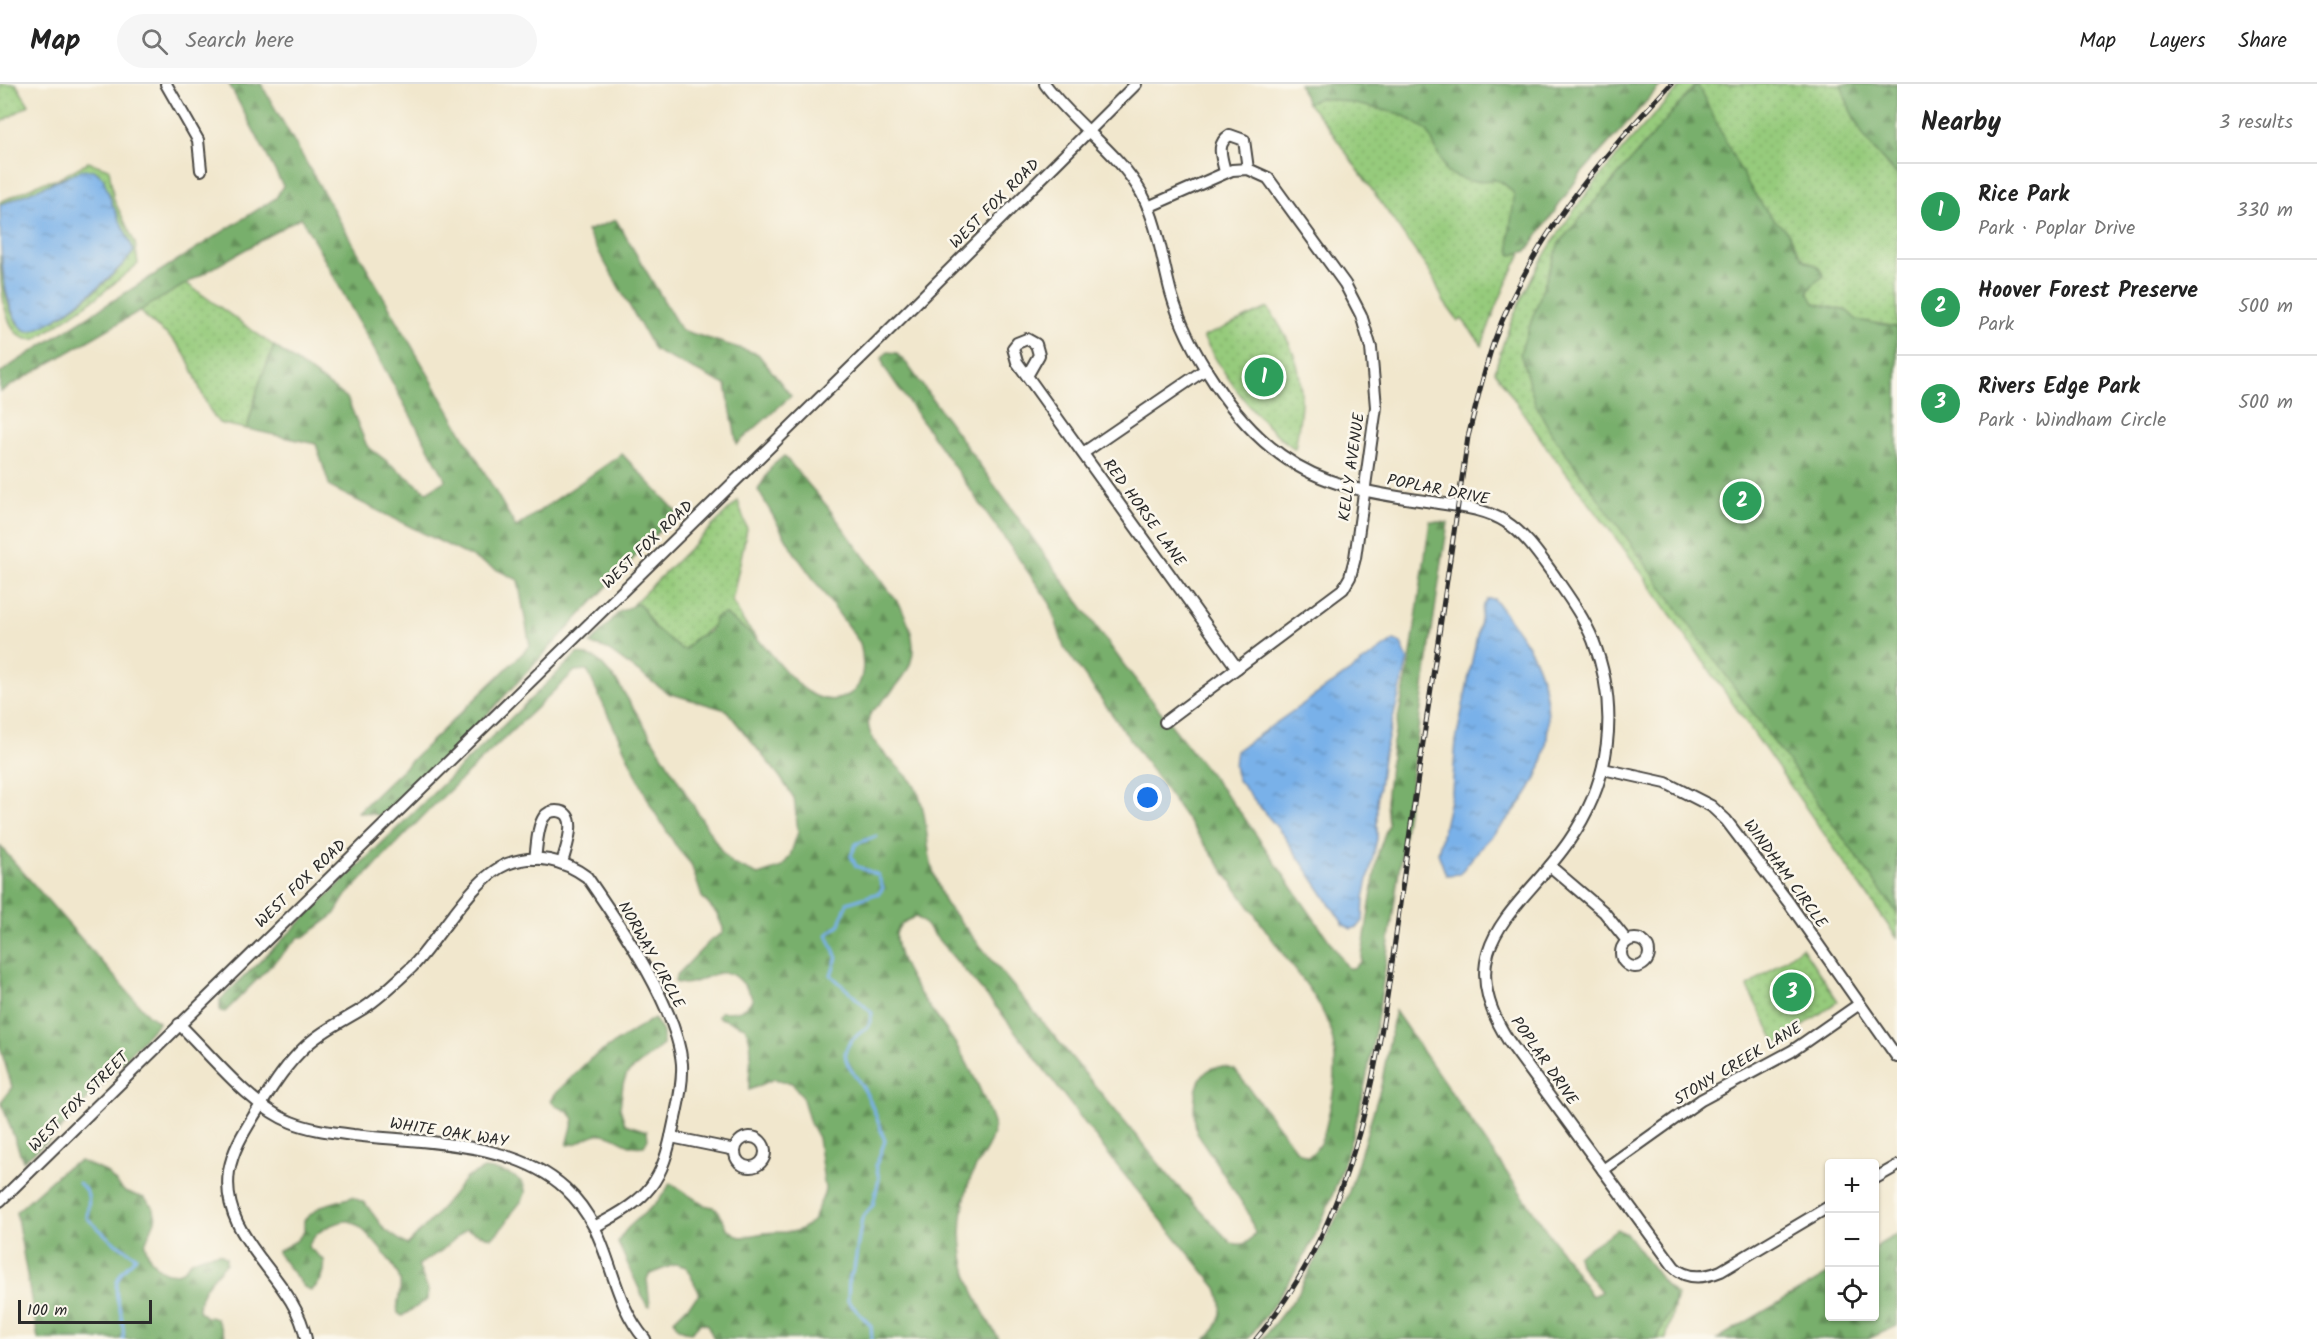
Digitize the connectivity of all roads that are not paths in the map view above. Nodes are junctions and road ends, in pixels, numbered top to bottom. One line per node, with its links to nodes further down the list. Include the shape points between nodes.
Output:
1 (166, 84): 6 (street, via 198,141)
2 (1045, 84): 4 (street, POPLAR DRIVE)
3 (1136, 84): 4 (street, WEST FOX ROAD)
4 (1088, 132): 8 (street, POPLAR DRIVE, via 1130,174); 21 (street, WEST FOX ROAD)
5 (1248, 169): 7 (street); 7 (street, via 1244,140 1230,135 1219,147); 12 (street, KELLY AVENUE, via 1274,183 1345,284 1367,331 1376,407)
6 (201, 170)
7 (1225, 172): 8 (street)
8 (1148, 207): 9 (street, POPLAR DRIVE, via 1180,318)
9 (1206, 369): 11 (street); 12 (street, POPLAR DRIVE, via 1246,422 1280,455 1318,477)
10 (1027, 376): 11 (street, RED HORSE LANE)
11 (1083, 453): 13 (street, RED HORSE LANE)
12 (1364, 492): 13 (street, KELLY AVENUE, via 1355,558 1343,589); 15 (street, POPLAR DRIVE, via 1477,510 1509,524 1529,542 1580,613 1598,655 1610,720)
13 (1237, 668): 14 (street, KELLY AVENUE)
14 (1165, 722)
15 (1603, 769): 18 (street, POPLAR DRIVE, via 1578,828); 20 (street, WINDHAM CIRCLE, via 1666,783 1711,806 1745,842)
16 (535, 859): 17 (street, NORWAY CIRCLE); 17 (street, via 543,818 559,811 567,815 571,824); 23 (street, NORWAY CIRCLE, via 506,864 485,878 414,965 366,1007 307,1044 284,1069)
17 (562, 863): 24 (street, NORWAY CIRCLE, via 587,878 665,1005 677,1036 682,1066)
18 (1550, 866): 19 (street, via 1604,912); 27 (street, POPLAR DRIVE, via 1495,933 1486,962 1488,998 1508,1040)
19 (1627, 941)
20 (1858, 1005): 22 (street, WINDHAM CIRCLE); 27 (street, STONY CREEK LANE, via 1792,1051 1708,1096)
21 (179, 1024): 23 (street, WHITE OAK WAY); 29 (street, WEST FOX STREET)
22 (1897, 1057)
23 (261, 1105): 31 (street, WHITE OAK WAY, via 290,1122 319,1130 486,1151 517,1159 565,1188); 32 (street, via 236,1145 228,1184 230,1206 244,1238 297,1310)
24 (671, 1137): 25 (street); 31 (street, NORWAY CIRCLE, via 652,1190)
25 (735, 1150)
26 (1897, 1166): 28 (street)
27 (1604, 1170): 30 (street, POPLAR DRIVE, via 1674,1267 1691,1276 1713,1274)
28 (1879, 1177)
29 (0, 1201)
30 (1825, 1209)
31 (596, 1226): 33 (street, WHITE OAK WAY, via 626,1308)
32 (306, 1339)
33 (645, 1339)

